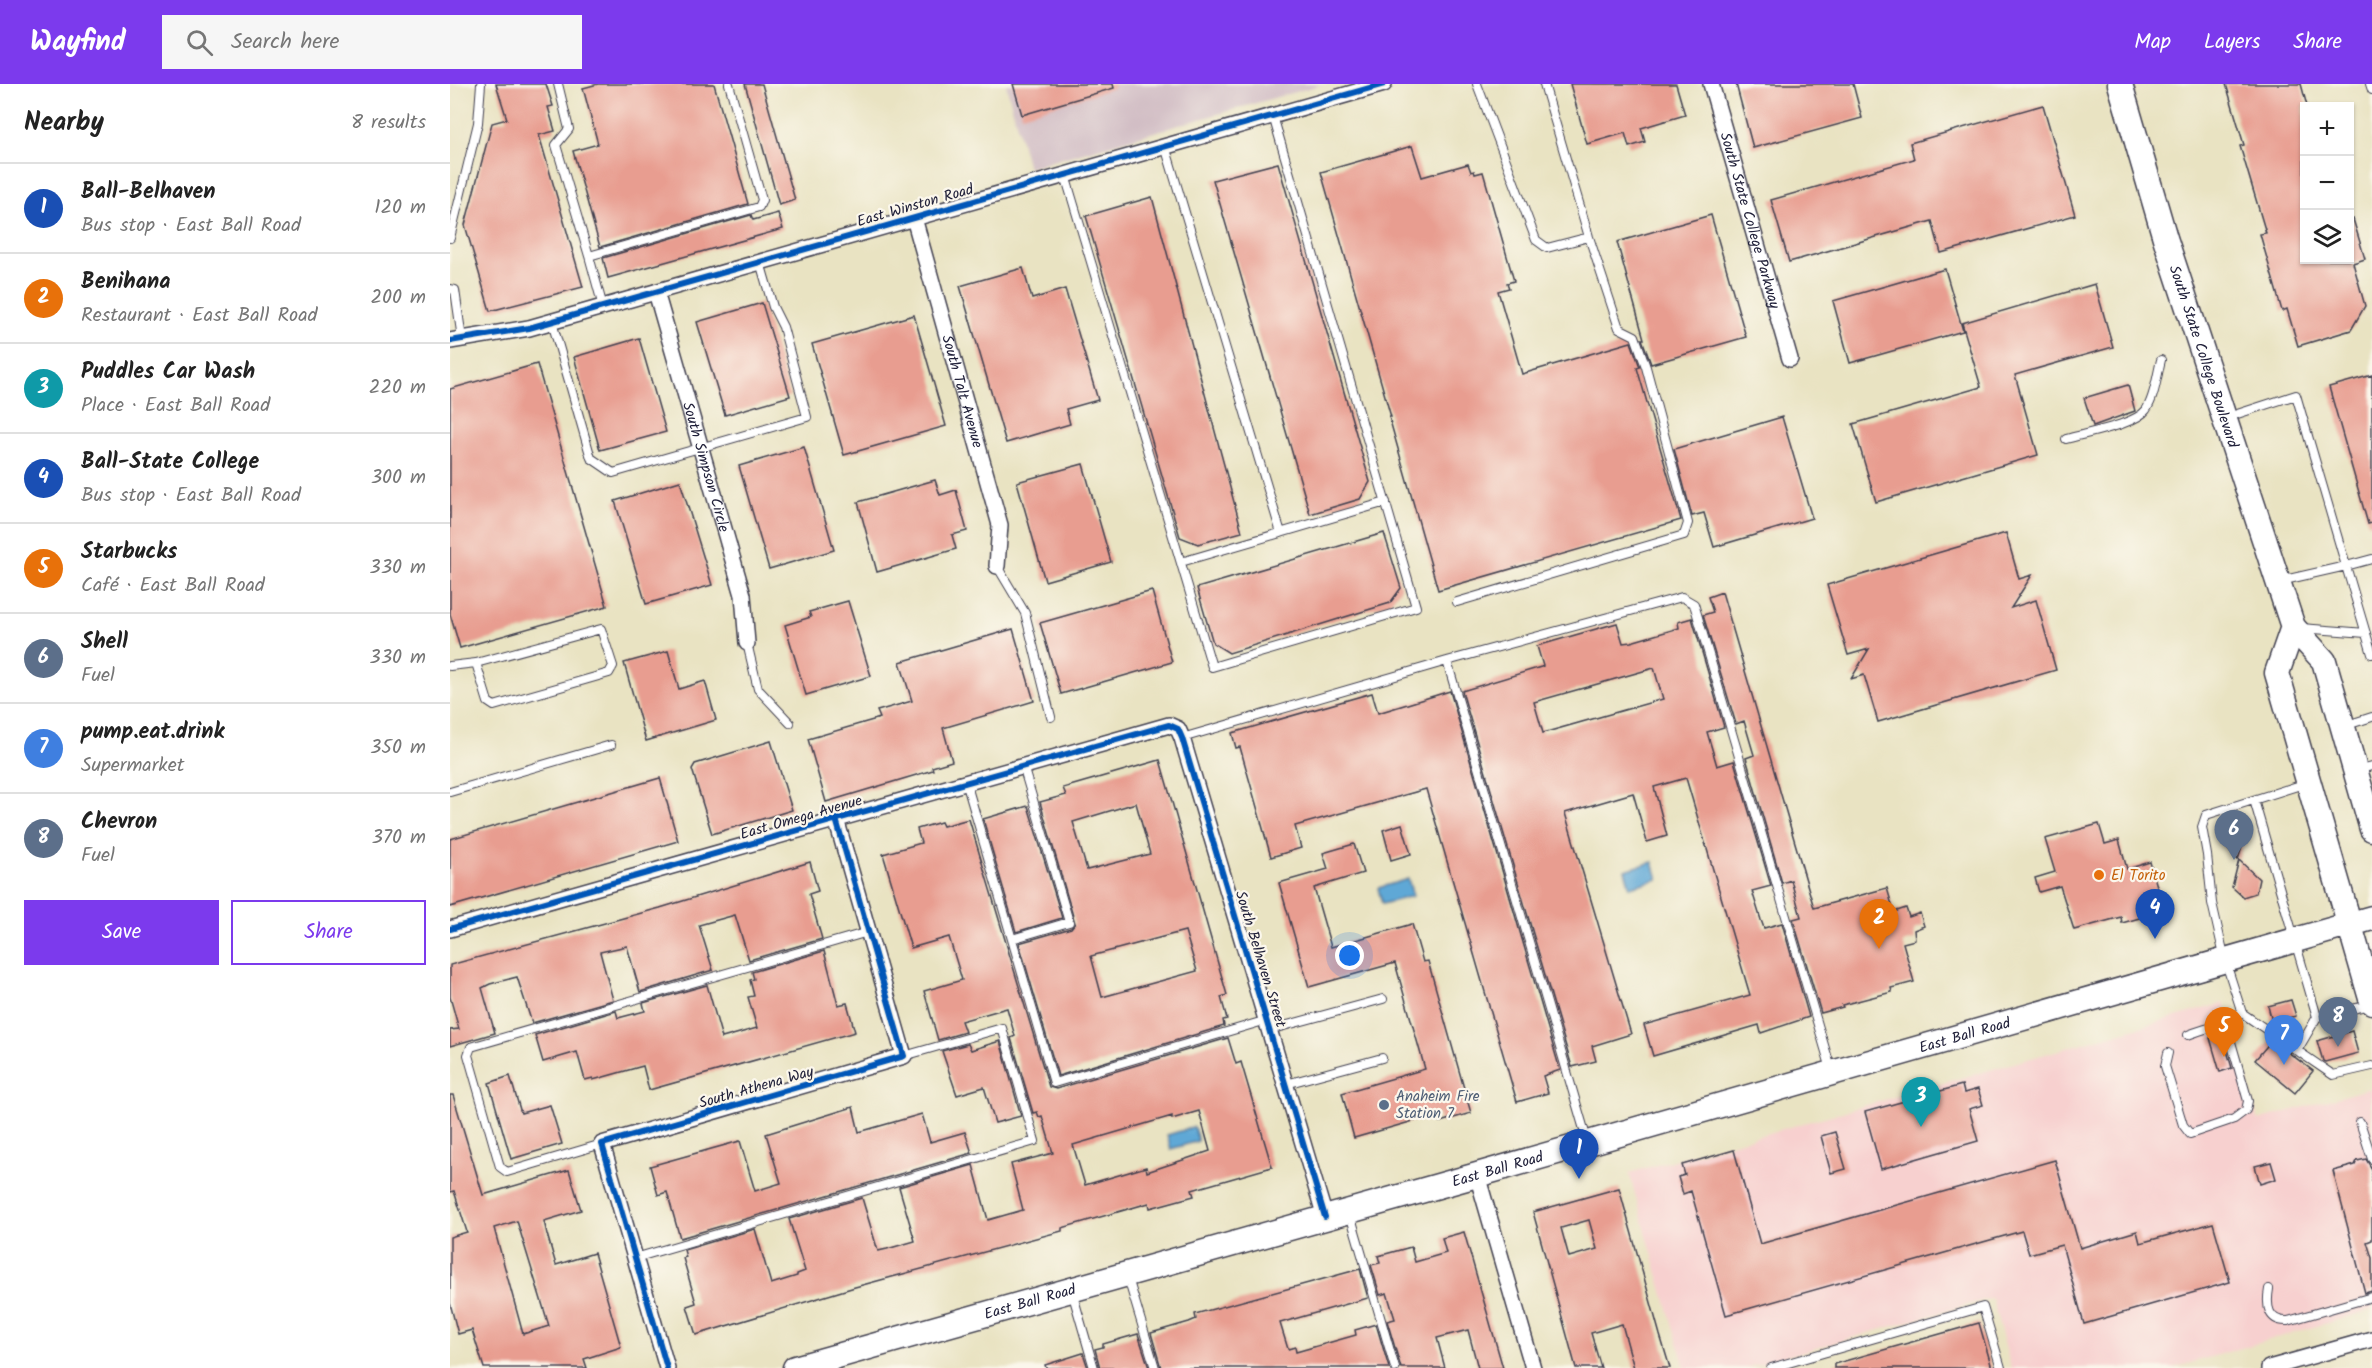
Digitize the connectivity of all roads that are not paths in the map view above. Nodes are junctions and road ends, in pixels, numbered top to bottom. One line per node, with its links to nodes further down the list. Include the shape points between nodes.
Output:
1 (481, 84): 15 (lane, via 478,123)
2 (558, 84): 18 (lane, via 569,129 556,145)
3 (729, 84): 18 (lane, via 762,201 759,207)
4 (1384, 84): 11 (street, East Winston Road)
5 (1477, 84): 16 (lane, via 1536,240 1547,248)
6 (1544, 84): 16 (lane)
7 (1711, 84): 25 (street, South State College Parkway)
8 (2120, 84): 27 (main road, South State College Boulevard)
9 (2370, 84): 10 (lane)
10 (2372, 90)
11 (1273, 116): 12 (street, East Winston Road); 30 (lane)
12 (1165, 146): 13 (street, East Winston Road); 31 (lane)
13 (1065, 175): 14 (street, East Winston Road); 33 (lane)
14 (915, 218): 19 (street, East Winston Road); 34 (street, South Talt Avenue, via 1000,525)
15 (453, 220): 17 (lane)
16 (1589, 237): 37 (lane, via 1618,327 1635,336 1646,367 1688,523 1684,535)
17 (450, 238)
18 (589, 256): 22 (lane)
19 (760, 262): 21 (street, East Winston Road); 29 (lane, via 783,327 807,417)
20 (450, 289): 24 (lane, via 454,290)
21 (656, 292): 22 (street, East Winston Road); 29 (street, South Simpson Circle)
22 (603, 307): 23 (street, East Winston Road)
23 (552, 322): 24 (street, East Winston Road); 29 (lane, via 591,458 613,473)
24 (456, 340)
25 (1790, 359)
26 (2161, 360): 28 (lane, via 2150,401 2136,419)
27 (2224, 418): 35 (lane, via 2296,395); 36 (main road, South State College Boulevard)
28 (2066, 439)
29 (701, 448): 40 (street, South Simpson Circle, via 743,595)
30 (1386, 502): 31 (lane); 33 (lane, via 1416,607 1212,667)
31 (1281, 533): 33 (lane)
32 (2372, 559): 35 (lane)
33 (1180, 562)
34 (998, 566): 45 (lane, via 1025,613)
35 (2346, 566): 36 (lane); 39 (lane)
36 (2279, 581): 38 (main road, South State College Boulevard)
37 (1457, 602)
38 (2293, 627): 39 (lane); 48 (main road, South State College Boulevard, via 2324,661); 54 (main road, via 2277,673)
39 (2366, 633): 41 (lane)
40 (747, 643): 47 (lane, via 758,689)
41 (2372, 654)
42 (1447, 661): 49 (lane); 77 (lane, via 1682,597 1694,604); 80 (lane)
43 (476, 663): 43 (lane, via 488,702 494,706 609,674 613,666 601,629); 44 (lane)
44 (450, 666)
45 (1051, 717)
46 (2372, 717): 48 (lane)
47 (790, 723)
48 (2343, 726): 52 (main road, South State College Boulevard)
49 (1182, 738): 51 (street, East Omega Avenue, via 1178,729 1169,725); 68 (street, South Belhaven Street)
50 (611, 745): 55 (lane)
51 (1023, 766): 53 (street, East Omega Avenue); 62 (lane, via 1069,922)
52 (2364, 768): 58 (main road, South State College Boulevard)
53 (966, 782): 57 (street, East Omega Avenue); 62 (lane)
54 (2308, 782): 56 (lane); 59 (main road)
55 (450, 792)
56 (2254, 800): 63 (lane); 64 (lane, via 2206,815 2202,827 2212,903)
57 (836, 819): 60 (street, East Omega Avenue); 61 (street)
58 (2372, 829)
59 (2361, 921): 63 (main road, East Ball Road); 66 (main road)
60 (450, 929)
61 (868, 932): 74 (street); 81 (lane, via 471,1047 468,1055 503,1170)
62 (1012, 939): 68 (lane, via 1054,1083)
63 (2294, 940): 64 (main road, East Ball Road); 67 (lane)
64 (2225, 960): 72 (lane, via 2241,1013); 77 (main road, East Ball Road)
65 (1383, 999): 68 (lane)
66 (2372, 1003): 67 (lane)
67 (2317, 1017): 72 (lane)
68 (1268, 1025): 78 (street, South Belhaven Street)
69 (2228, 1033): 70 (lane, via 2216,1026)
70 (2188, 1035)
71 (2231, 1042): 73 (lane, via 2246,1110 2234,1119 2190,1134 2182,1125 2165,1066)
72 (2297, 1051): 76 (lane, via 2333,1075)
73 (2168, 1053)
74 (904, 1056): 81 (street, South Athena Way); 86 (lane, via 1002,1028 1035,1142)
75 (1382, 1058): 78 (lane)
76 (2372, 1066)
77 (1832, 1073): 80 (main road, East Ball Road)
78 (1286, 1084): 85 (street, South Belhaven Street)
79 (2360, 1122): 82 (lane)
80 (1588, 1143): 83 (main road, East Ball Road)
81 (602, 1144): 86 (street)
82 (2372, 1159)
83 (1477, 1175): 84 (main road, East Ball Road); 97 (street)
84 (1349, 1210): 85 (main road, East Ball Road); 96 (lane)
85 (1325, 1217): 87 (main road, East Ball Road)
86 (635, 1258): 92 (street)
87 (1127, 1273): 88 (main road, East Ball Road); 95 (lane)
88 (1072, 1289): 93 (main road, East Ball Road, via 854,1356); 94 (lane)
89 (2269, 1289): 90 (lane, via 2270,1312 2280,1322)
90 (2372, 1297)
91 (2372, 1339): 100 (street)
92 (667, 1368)
93 (799, 1368)
94 (1094, 1368)
95 (1155, 1368)
96 (1395, 1368)
97 (1533, 1368)
98 (1771, 1368): 99 (lane, via 1983,1307)
99 (2001, 1368)
100 (2269, 1368)

